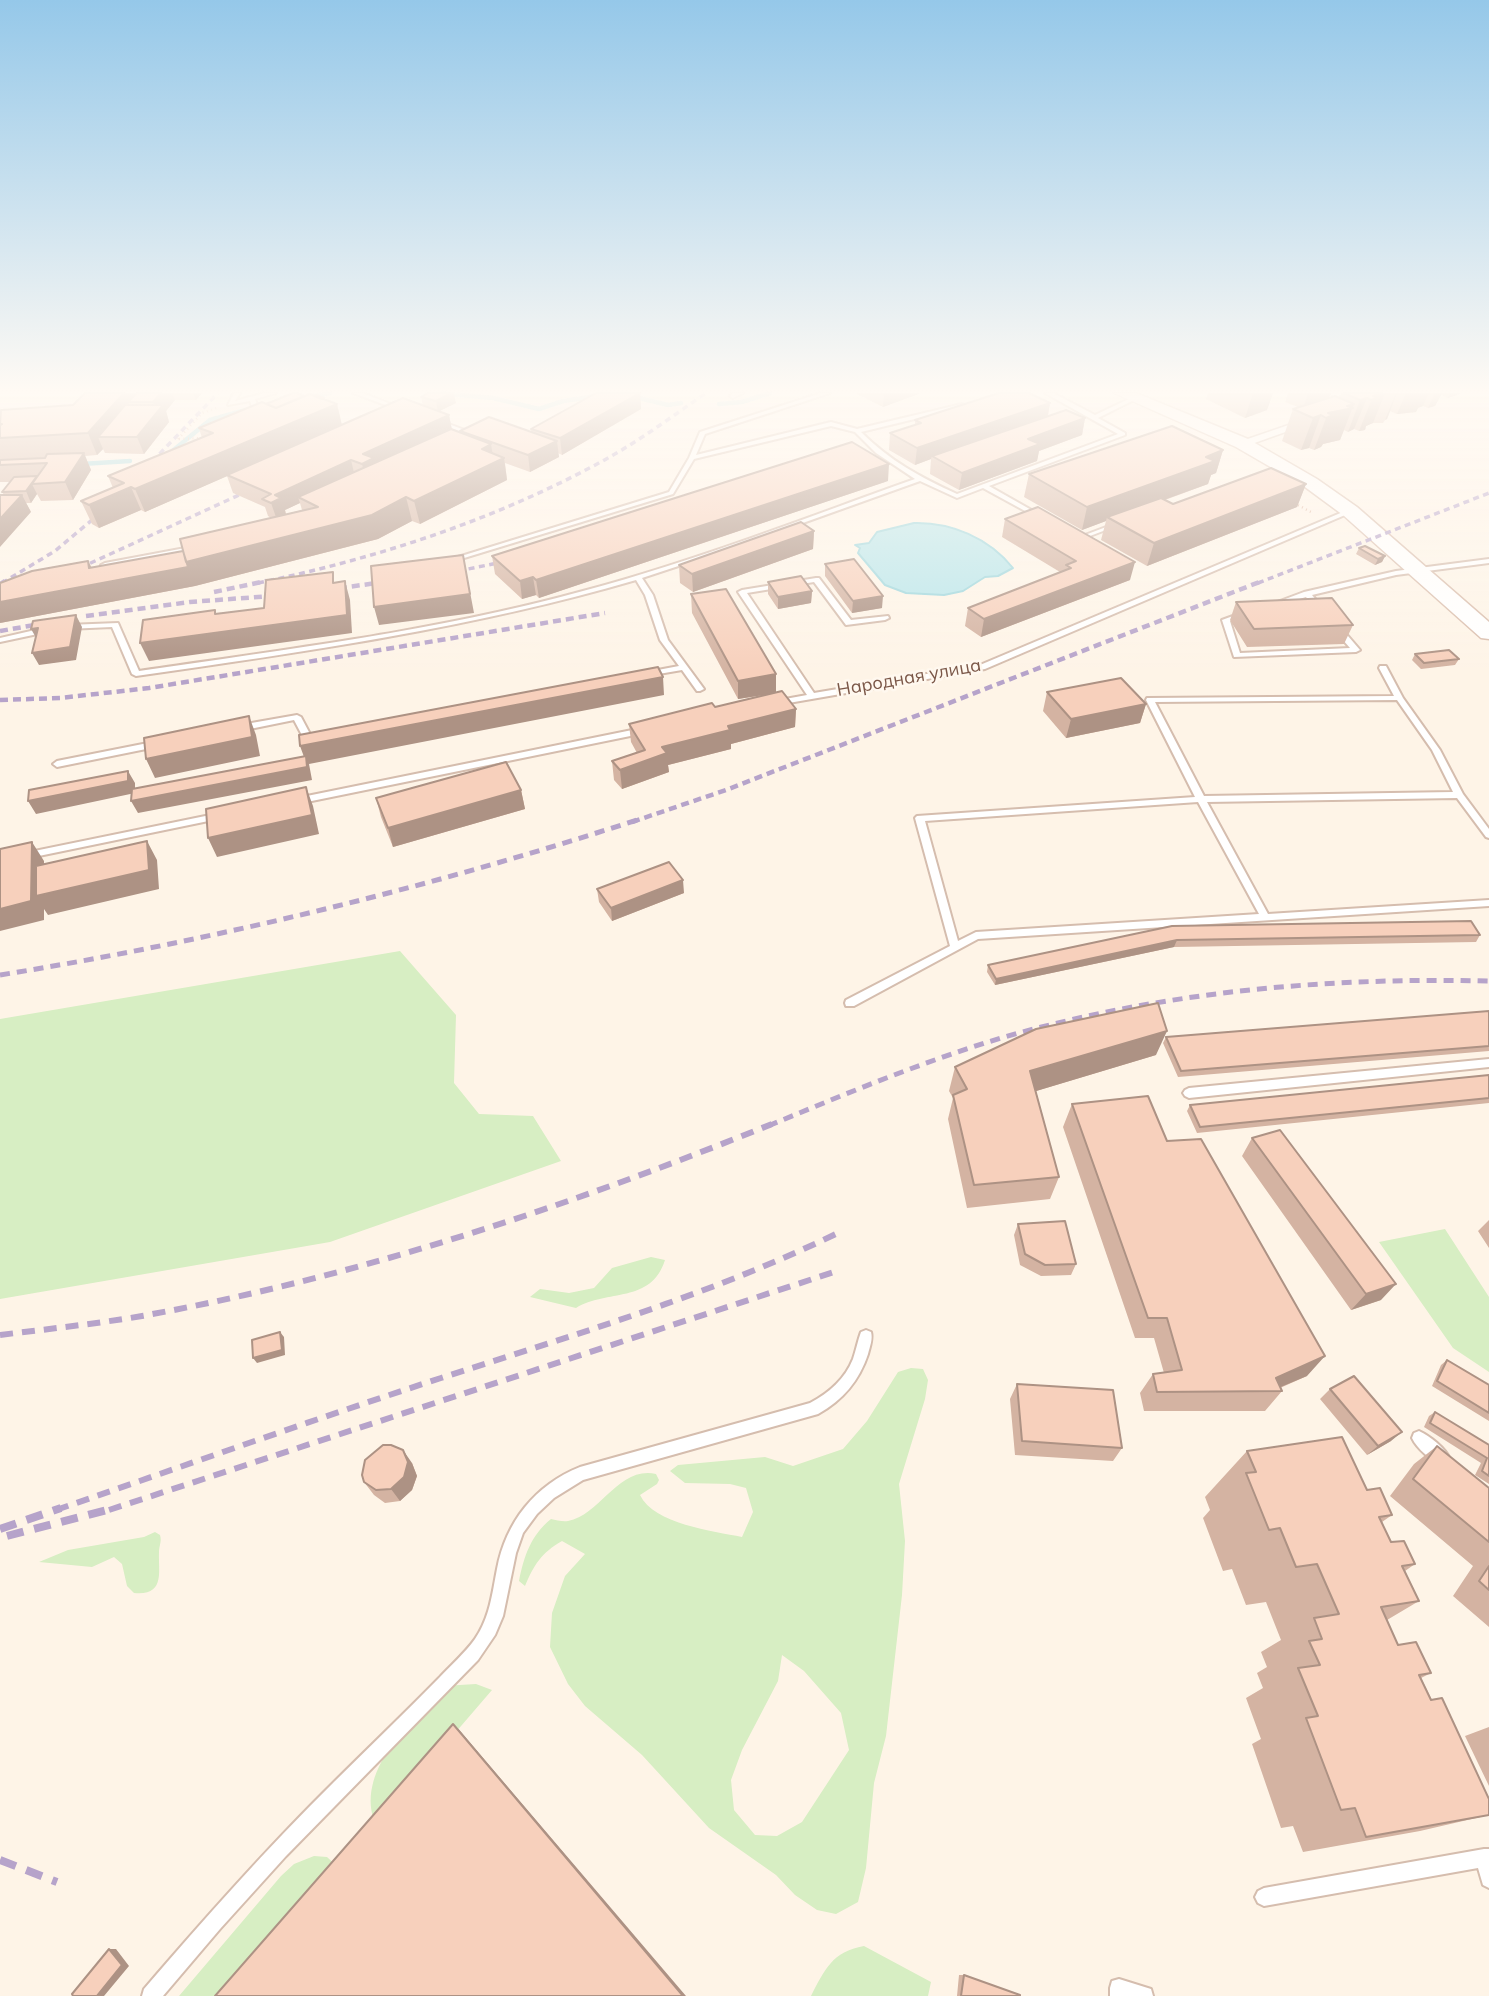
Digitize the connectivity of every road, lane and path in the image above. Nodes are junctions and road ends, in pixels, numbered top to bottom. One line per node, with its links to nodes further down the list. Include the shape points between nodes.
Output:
1 (675, 486): 14 (lane, via 671,493)
2 (900, 486): 17 (lane)
3 (936, 486): 4 (lane, via 957,496)
4 (984, 486): 7 (lane)
5 (1317, 486): 6 (main road)
6 (1350, 511): 16 (main road); 30 (lane, Народная улица, via 982,667)
7 (1044, 519)
8 (1119, 524): 10 (lane)
9 (1068, 532): 10 (lane)
10 (1080, 538): 11 (lane)
11 (1091, 545)
12 (199, 548): 15 (lane)
13 (1489, 561): 16 (lane)
14 (442, 563)
15 (97, 567)
16 (1415, 570): 18 (lane); 24 (main road)
17 (638, 578): 25 (lane, via 538,605 388,636 136,674 115,625 64,627); 26 (lane, via 649,595 664,640)
18 (1307, 594): 19 (lane); 21 (lane)
19 (1261, 608)
20 (1250, 612): 23 (lane, via 1226,620 1237,655 1356,650)
21 (1324, 613)
22 (885, 618): 30 (lane, Народная улица, via 849,623 816,580 741,592)
23 (1332, 622)
24 (1489, 633)
25 (0, 640)
26 (682, 668): 28 (lane); 29 (lane)
27 (1383, 668): 31 (lane)
28 (642, 675)
29 (700, 689)
30 (812, 696): 32 (lane)
31 (1399, 698): 38 (lane, via 1436,750); 39 (lane, via 1150,700)
32 (772, 704)
33 (650, 729): 40 (lane)
34 (230, 730): 35 (lane, via 297,717 307,737)
35 (320, 734)
36 (164, 743): 37 (lane)
37 (57, 764)
38 (1459, 795): 39 (lane); 42 (lane)
39 (1201, 799): 45 (lane); 46 (lane, via 920,818)
40 (284, 803)
41 (230, 814): 43 (lane)
42 (1489, 835)
43 (0, 861)
44 (1489, 903): 45 (lane)
45 (1265, 917): 46 (lane, via 976,936)
46 (955, 947): 47 (lane)
47 (850, 1003)
48 (1489, 1063): 49 (lane)
49 (1189, 1093)
50 (866, 1336): 56 (lane, via 852,1376 822,1404 580,1474 536,1503 512,1540 501,1601 480,1646 315,1813)
51 (1419, 1438): 52 (lane)
52 (1459, 1471)
53 (1487, 1858): 54 (lane); 55 (lane)
54 (1489, 1879)
55 (1264, 1897)
56 (150, 1996)
57 (1119, 1996): 58 (lane, via 1119,1988)
58 (1144, 1996)

